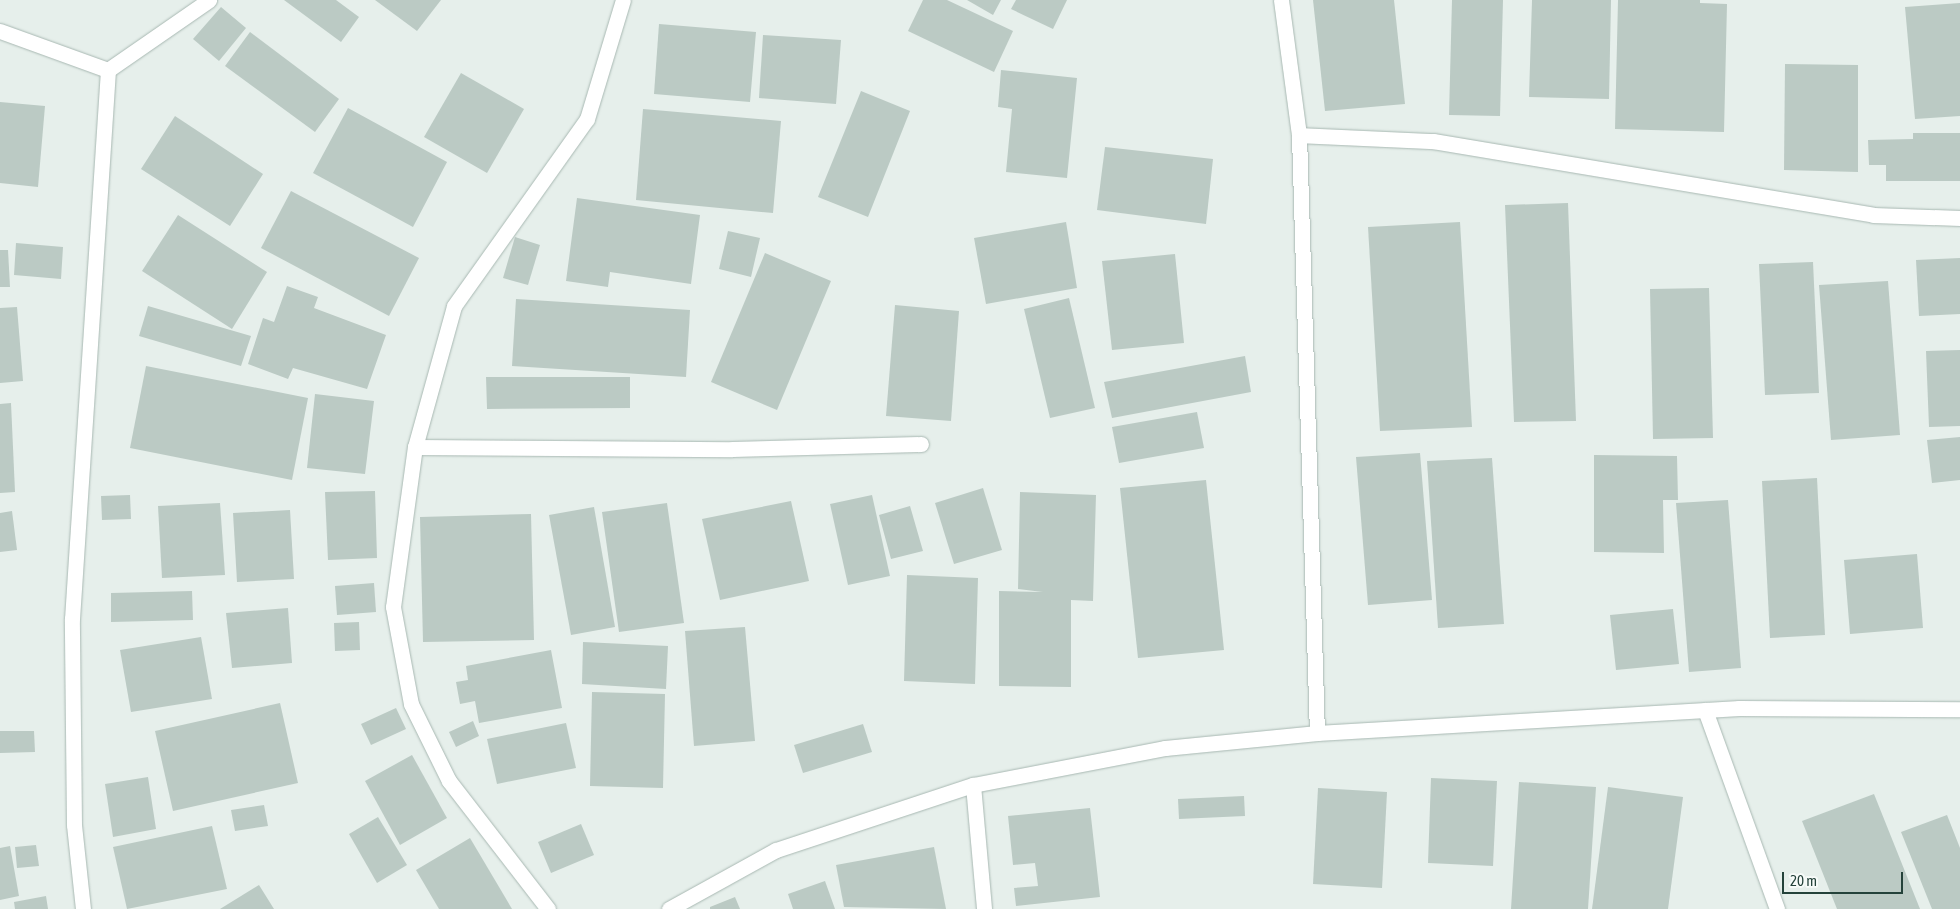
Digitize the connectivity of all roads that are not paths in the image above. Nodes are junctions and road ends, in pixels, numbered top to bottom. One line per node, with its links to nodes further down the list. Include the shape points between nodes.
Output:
1 (209, 0): 5 (street)
2 (623, 0): 9 (street, via 587,119 454,306)
3 (1281, 0): 6 (street)
4 (0, 31): 5 (street)
5 (108, 70): 14 (street, via 72,619 74,825)
6 (1299, 136): 7 (street, via 1434,141 1873,215); 12 (street)
7 (1960, 218)
8 (921, 444): 9 (street, via 732,449)
9 (415, 447): 15 (street, via 393,607 411,704 449,781)
10 (1960, 709): 11 (street)
11 (1705, 710): 12 (street); 18 (street)
12 (1316, 733): 13 (street, via 1165,748)
13 (973, 785): 16 (street, via 776,850); 17 (street)
14 (83, 909)
15 (548, 909)
16 (669, 909)
17 (984, 909)
18 (1777, 909)

